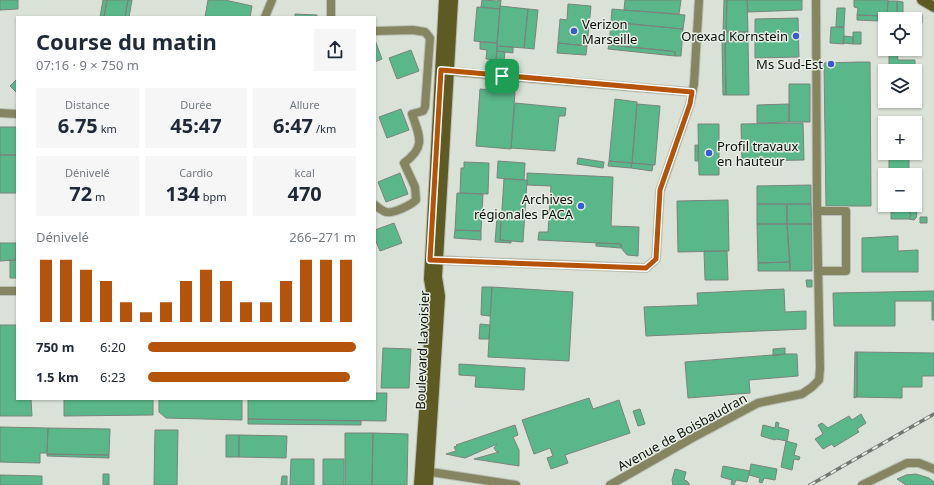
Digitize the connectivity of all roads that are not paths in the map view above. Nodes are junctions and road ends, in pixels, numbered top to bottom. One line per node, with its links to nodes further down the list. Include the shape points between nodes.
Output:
1 (272, 0): 9 (street)
2 (331, 0): 10 (street)
3 (444, 0): 12 (street, Boulevard Lavoisier)
4 (453, 0): 12 (street, Boulevard Lavoisier)
5 (698, 0): 13 (street)
6 (816, 0): 17 (street, Avenue de Boisbaudran)
7 (922, 0): 8 (street)
8 (934, 7)
9 (265, 16)
10 (331, 16)
11 (376, 31): 16 (street, via 412,30 425,32 430,38 425,106 423,111 412,114 420,136 413,156 404,163 415,187 416,200 391,212 385,212)
12 (445, 71): 13 (street); 18 (street, Boulevard Lavoisier)
13 (692, 92): 18 (street, via 660,190 656,259 646,268)
14 (0, 113): 15 (street)
15 (16, 114)
16 (376, 206)
17 (817, 211): 19 (street, Avenue de Boisbaudran); 19 (street, via 846,211 846,271)
18 (434, 260): 23 (street, Boulevard Lavoisier, via 429,279 432,297)
19 (819, 271): 27 (street, Avenue de Boisbaudran, via 820,368 818,380 812,388 794,397 758,403)
20 (0, 291): 21 (street)
21 (16, 291)
22 (934, 469): 28 (street, via 919,463 907,463)
23 (425, 471): 24 (street, Boulevard Lavoisier); 25 (street, Boulevard Lavoisier); 26 (street)
24 (420, 485)
25 (428, 485)
26 (516, 485)
27 (610, 485)
28 (862, 485)

